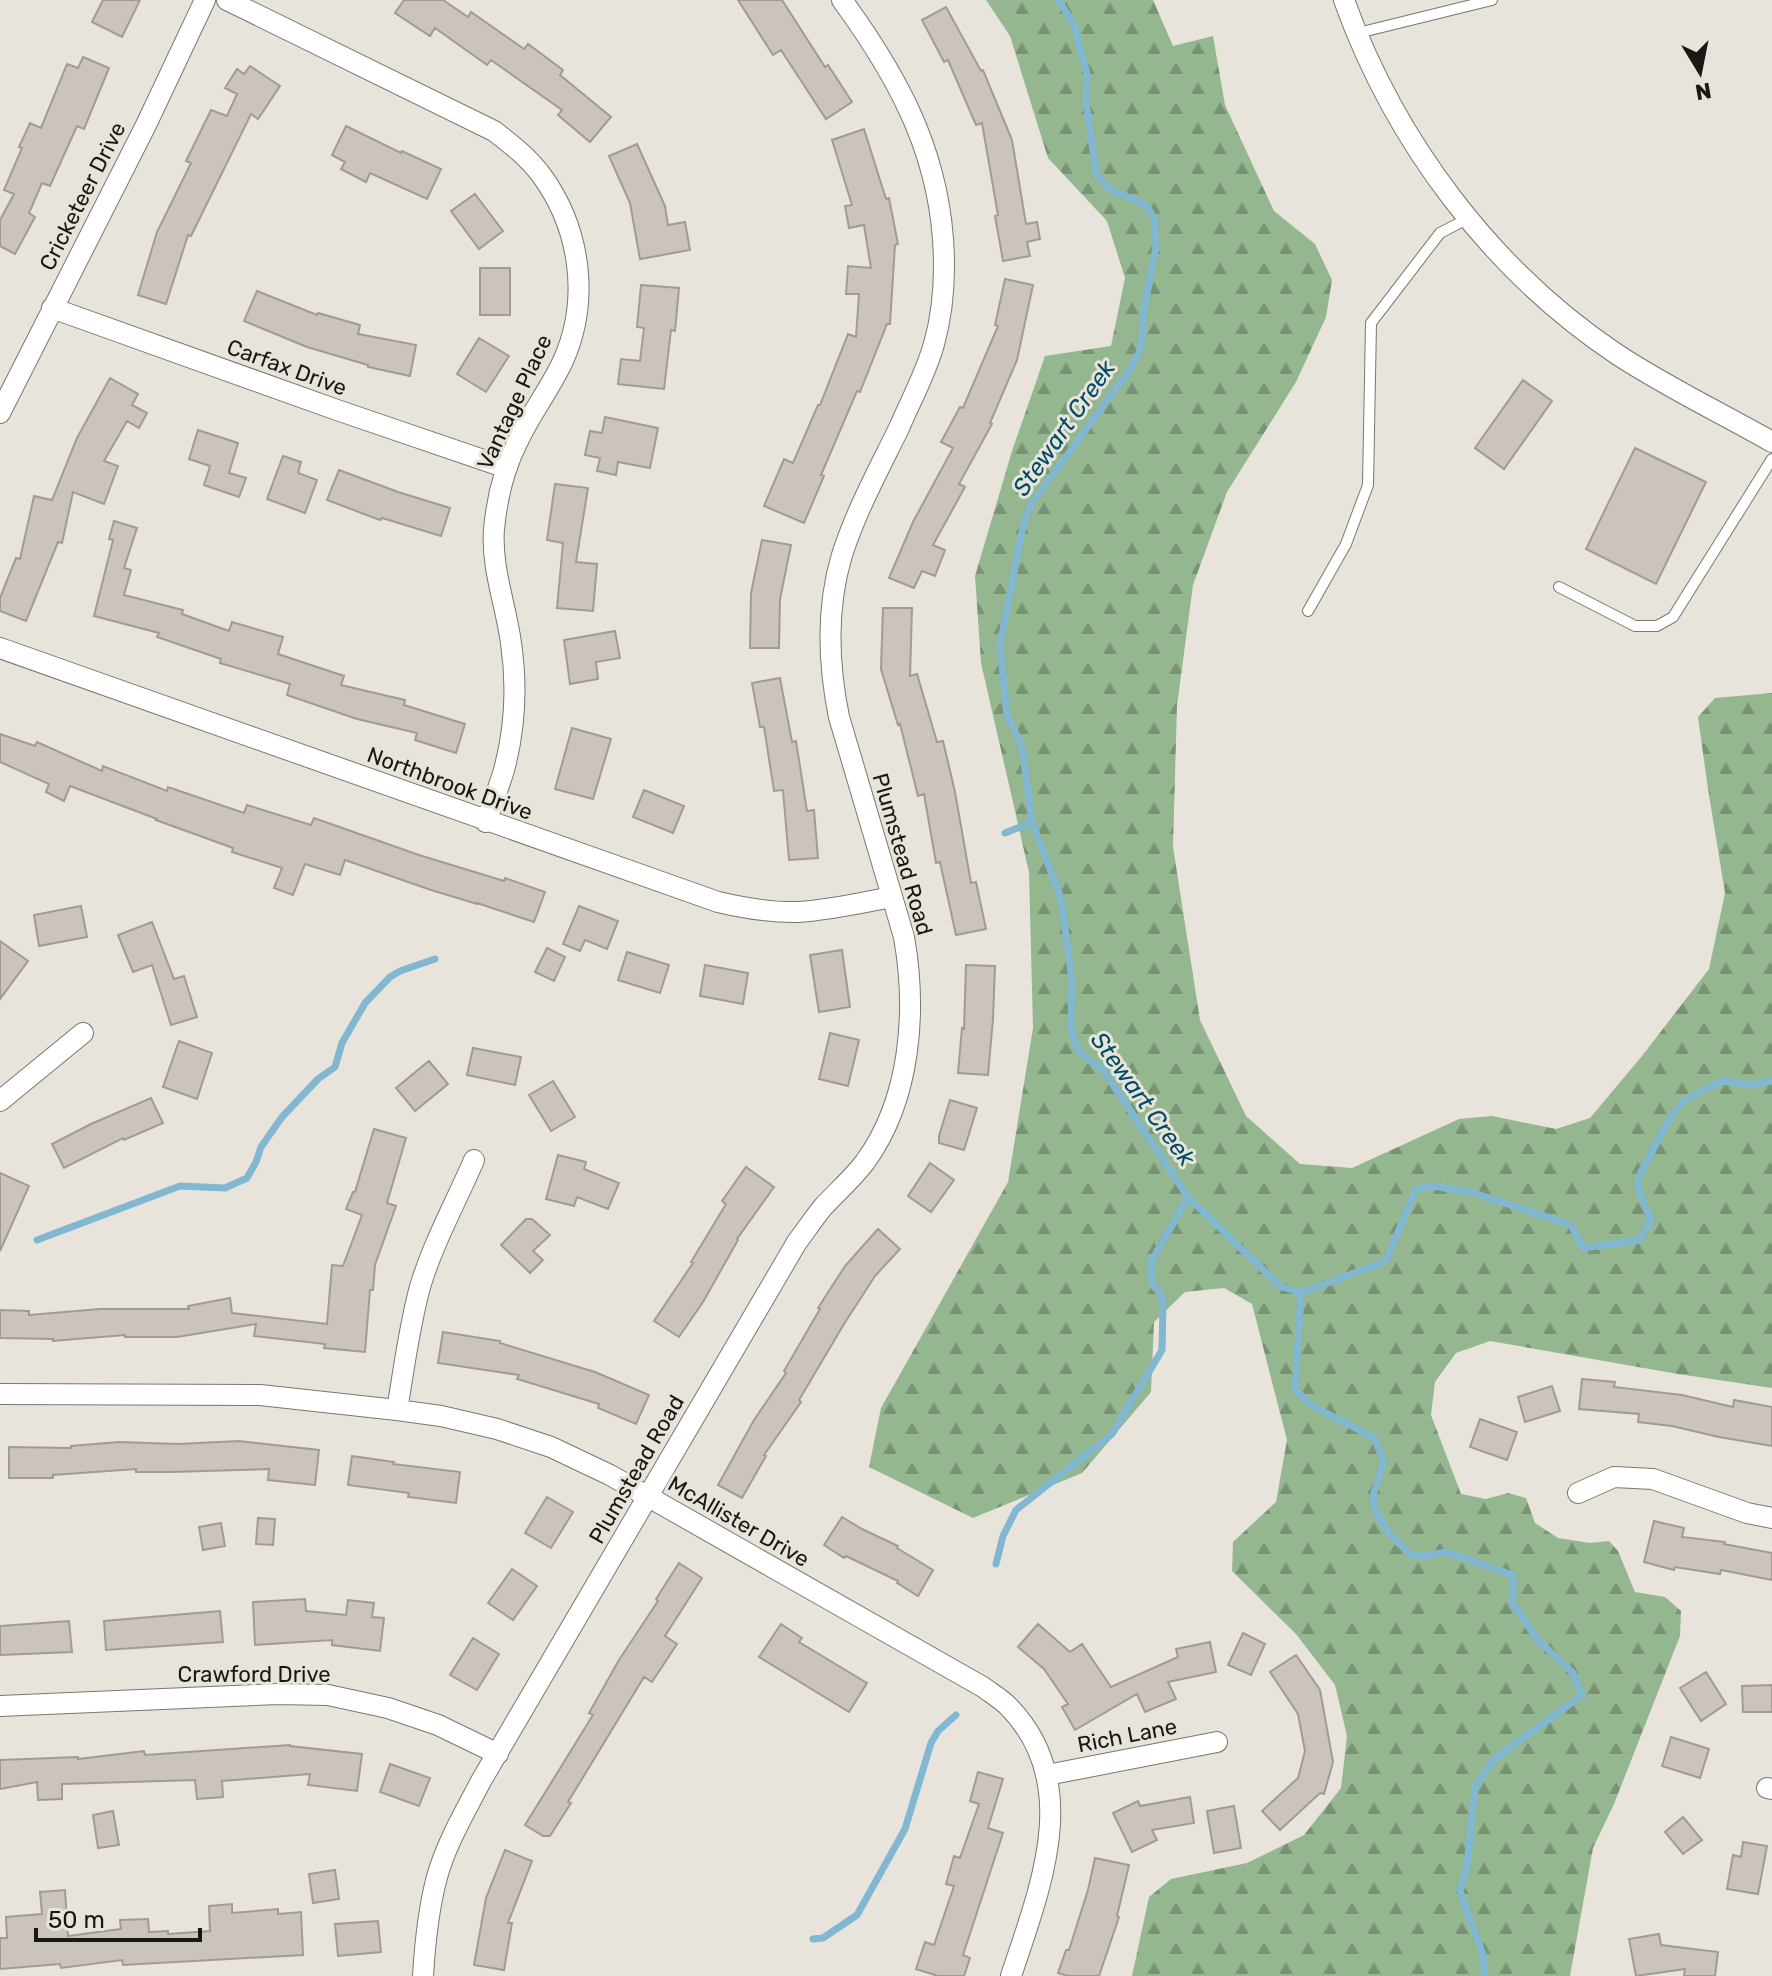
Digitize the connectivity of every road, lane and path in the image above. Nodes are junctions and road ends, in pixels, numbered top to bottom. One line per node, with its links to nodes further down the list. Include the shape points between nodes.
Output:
1 (205, 0): 8 (street, Cricketeer Drive)
2 (227, 0): 12 (street, Vantage Place, via 494,131 541,174 558,201 578,264 575,321 564,358)
3 (842, 0): 17 (street, Plumstead Road, via 911,113 928,157 944,237 944,283 934,346 842,555 830,619 839,717)
4 (1344, 0): 6 (street)
5 (1492, 0): 6 (lane)
6 (1358, 33): 7 (street, via 1406,133)
7 (1469, 218): 10 (street, via 1566,317 1644,371); 14 (lane, via 1440,233 1371,323 1368,485 1346,544)
8 (52, 308): 9 (street, Cricketeer Drive); 12 (street, Carfax Drive)
9 (0, 413)
10 (1772, 442)
11 (1772, 459): 13 (lane, via 1673,617 1657,626 1635,626)
12 (507, 468): 16 (street, Vantage Place, via 498,496 494,543 511,639 514,704 504,769)
13 (1559, 587)
14 (1308, 611)
15 (0, 648): 16 (street, Northbrook Drive)
16 (486, 822): 17 (street, Northbrook Drive, via 741,907 798,912)
17 (892, 897): 24 (street, Plumstead Road, via 908,958 911,1001 908,1044 886,1125 867,1159 797,1242)
18 (83, 1033): 19 (street)
19 (0, 1101)
20 (474, 1160): 22 (street, via 421,1286)
21 (0, 1394): 22 (street, McAllister Drive, via 260,1395)
22 (397, 1410): 24 (street, McAllister Drive, via 497,1429 551,1447)
23 (1578, 1493): 25 (street, via 1614,1477 1653,1479)
24 (648, 1497): 28 (street, Plumstead Road); 29 (street, McAllister Drive, via 983,1687 1023,1725)
25 (1772, 1518)
26 (0, 1706): 28 (street, Crawford Drive, via 328,1695 438,1725)
27 (1217, 1742): 29 (street, Rich Lane)
28 (498, 1754): 30 (street, Plumstead Road, via 454,1833 438,1875)
29 (1047, 1775): 31 (street, McAllister Drive, via 1052,1820 1048,1847)
30 (423, 1976)
31 (1011, 1976)

